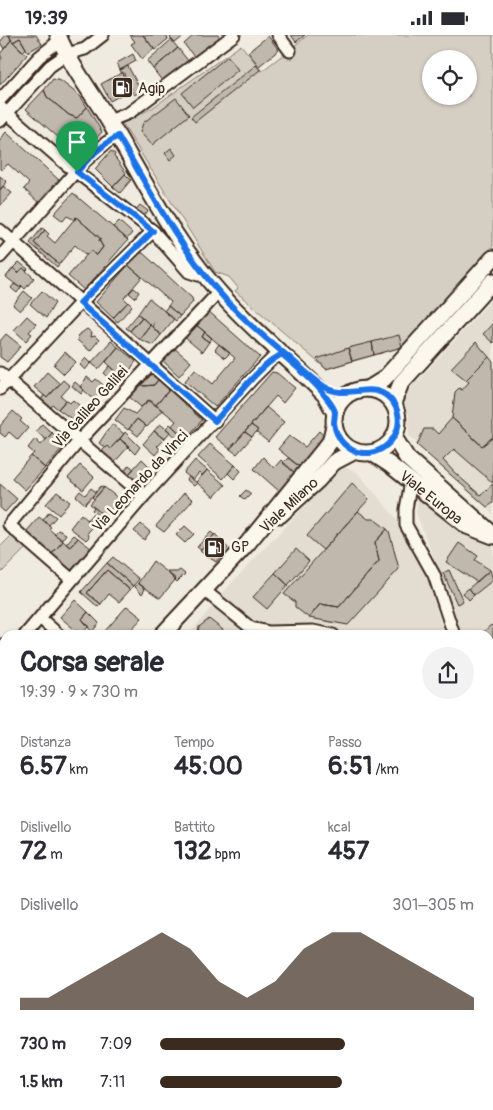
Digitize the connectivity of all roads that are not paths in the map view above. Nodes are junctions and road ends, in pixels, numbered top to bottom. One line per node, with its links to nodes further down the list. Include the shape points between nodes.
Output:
1 (103, 35): 6 (street, via 85,49)
2 (234, 35): 9 (street, via 129,113)
3 (278, 35): 5 (street)
4 (59, 37): 6 (main road); 7 (street)
5 (290, 51)
6 (67, 54): 8 (street); 9 (main road)
7 (0, 100)
8 (2, 114): 11 (street)
9 (109, 121): 10 (main road)
10 (118, 136): 11 (street); 17 (main road, via 169,223)
11 (77, 172): 13 (street); 14 (street)
12 (0, 230): 14 (street)
13 (153, 231): 17 (street, via 189,272); 20 (street)
14 (14, 243): 15 (street); 20 (street)
15 (0, 257)
16 (493, 258): 26 (main road, via 384,379)
17 (205, 274): 19 (main road)
18 (493, 281): 28 (main road, via 401,383)
19 (219, 292): 21 (main road); 23 (street, Via Galileo Galilei)
20 (80, 303): 23 (street); 24 (street)
21 (270, 342): 22 (main road); 27 (main road, via 326,388)
22 (282, 354): 29 (main road, via 325,395); 30 (street, Via Leonardo da Vinci, via 272,359)
23 (149, 364): 30 (street); 32 (street, Via Galileo Galilei)
24 (4, 376): 25 (street); 32 (street)
25 (0, 389)
26 (368, 389): 27 (main road); 28 (main road, via 380,392)
27 (350, 393): 29 (main road, Viale Milano, via 340,401)
28 (393, 403): 31 (main road, via 399,420)
29 (335, 419): 33 (main road, via 341,441); 38 (main road, Viale Milano, via 330,442)
30 (215, 421): 36 (street, Via Leonardo da Vinci)
31 (394, 437): 34 (main road, via 385,447); 37 (main road, Viale Europa, via 407,458)
32 (79, 441): 36 (street); 39 (street, Via Galileo Galilei, via 9,525)
33 (355, 451): 34 (main road); 38 (main road, Viale Milano, via 334,462 318,481)
34 (372, 453): 35 (main road, Viale Europa)
35 (412, 481): 37 (main road, Viale Europa, via 467,526); 48 (street, via 406,525 434,575)
36 (144, 496): 39 (street, Via Leonardo da Vinci)
37 (493, 535)
38 (247, 544): 40 (main road)
39 (71, 579): 42 (street, Via Leonardo da Vinci)
40 (206, 591): 41 (main road); 47 (street, via 251,627)
41 (194, 604): 45 (main road); 46 (main road)
42 (40, 618): 43 (street, Via Leonardo da Vinci); 44 (street)
43 (29, 630)
44 (53, 630)
45 (167, 630)
46 (178, 630)
47 (264, 630)
48 (452, 630)

